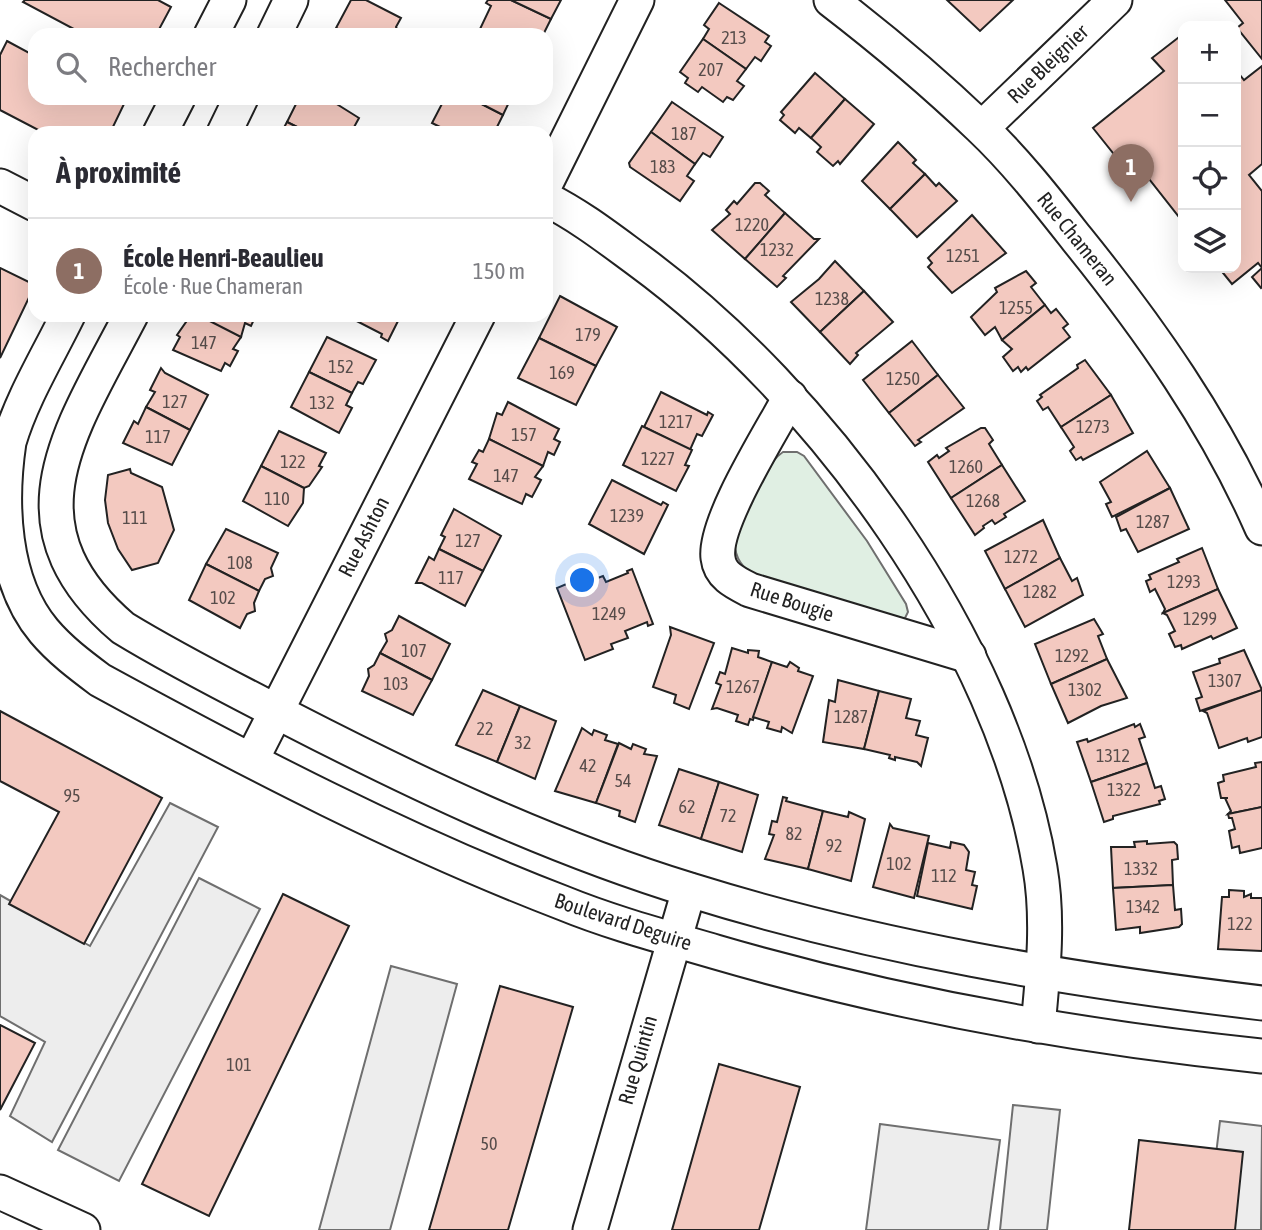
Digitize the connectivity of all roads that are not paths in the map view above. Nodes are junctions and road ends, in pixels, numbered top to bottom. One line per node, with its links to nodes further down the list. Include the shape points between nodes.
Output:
1 (229, 0): 6 (street)
2 (291, 0): 7 (street)
3 (637, 0): 13 (street)
4 (831, 0): 12 (street, Rue Chameran)
5 (1115, 0): 12 (street, Rue Bleignier)
6 (215, 28)
7 (277, 28)
8 (174, 105): 10 (street)
9 (238, 105): 11 (street)
10 (164, 126)
11 (228, 126)
12 (982, 128): 21 (street, Rue Chameran, via 1127,301 1209,425)
13 (553, 169)
14 (0, 187): 15 (street)
15 (28, 201)
16 (553, 203): 20 (street, via 575,214 671,284)
17 (65, 322): 24 (street, Boulevard Deguire, via 9,443 2,494 5,548 26,603 43,629 100,680)
18 (128, 322): 23 (street, via 64,452 55,512 60,541 96,606 123,628)
19 (474, 322): 23 (street, Rue Ashton)
20 (790, 397): 22 (street, via 851,470 910,556); 22 (street, Rue Bougie, via 728,513 717,557 722,570 750,590)
21 (1259, 514)
22 (969, 656): 27 (street, via 1006,750 1041,869)
23 (275, 710): 24 (street, Rue Ashton); 25 (street, via 453,800)
24 (252, 759): 26 (street, Boulevard Deguire, via 464,863 565,904)
25 (688, 890): 26 (street, Rue Quintin); 27 (street, via 866,937)
26 (673, 939): 29 (street, Boulevard Deguire, via 825,982); 33 (street, Rue Quintin)
27 (1044, 971): 28 (street); 29 (street)
28 (1262, 1003)
29 (1038, 1026): 30 (street, Boulevard Deguire)
30 (1262, 1056)
31 (0, 1192): 32 (street)
32 (83, 1230)
33 (590, 1230)

